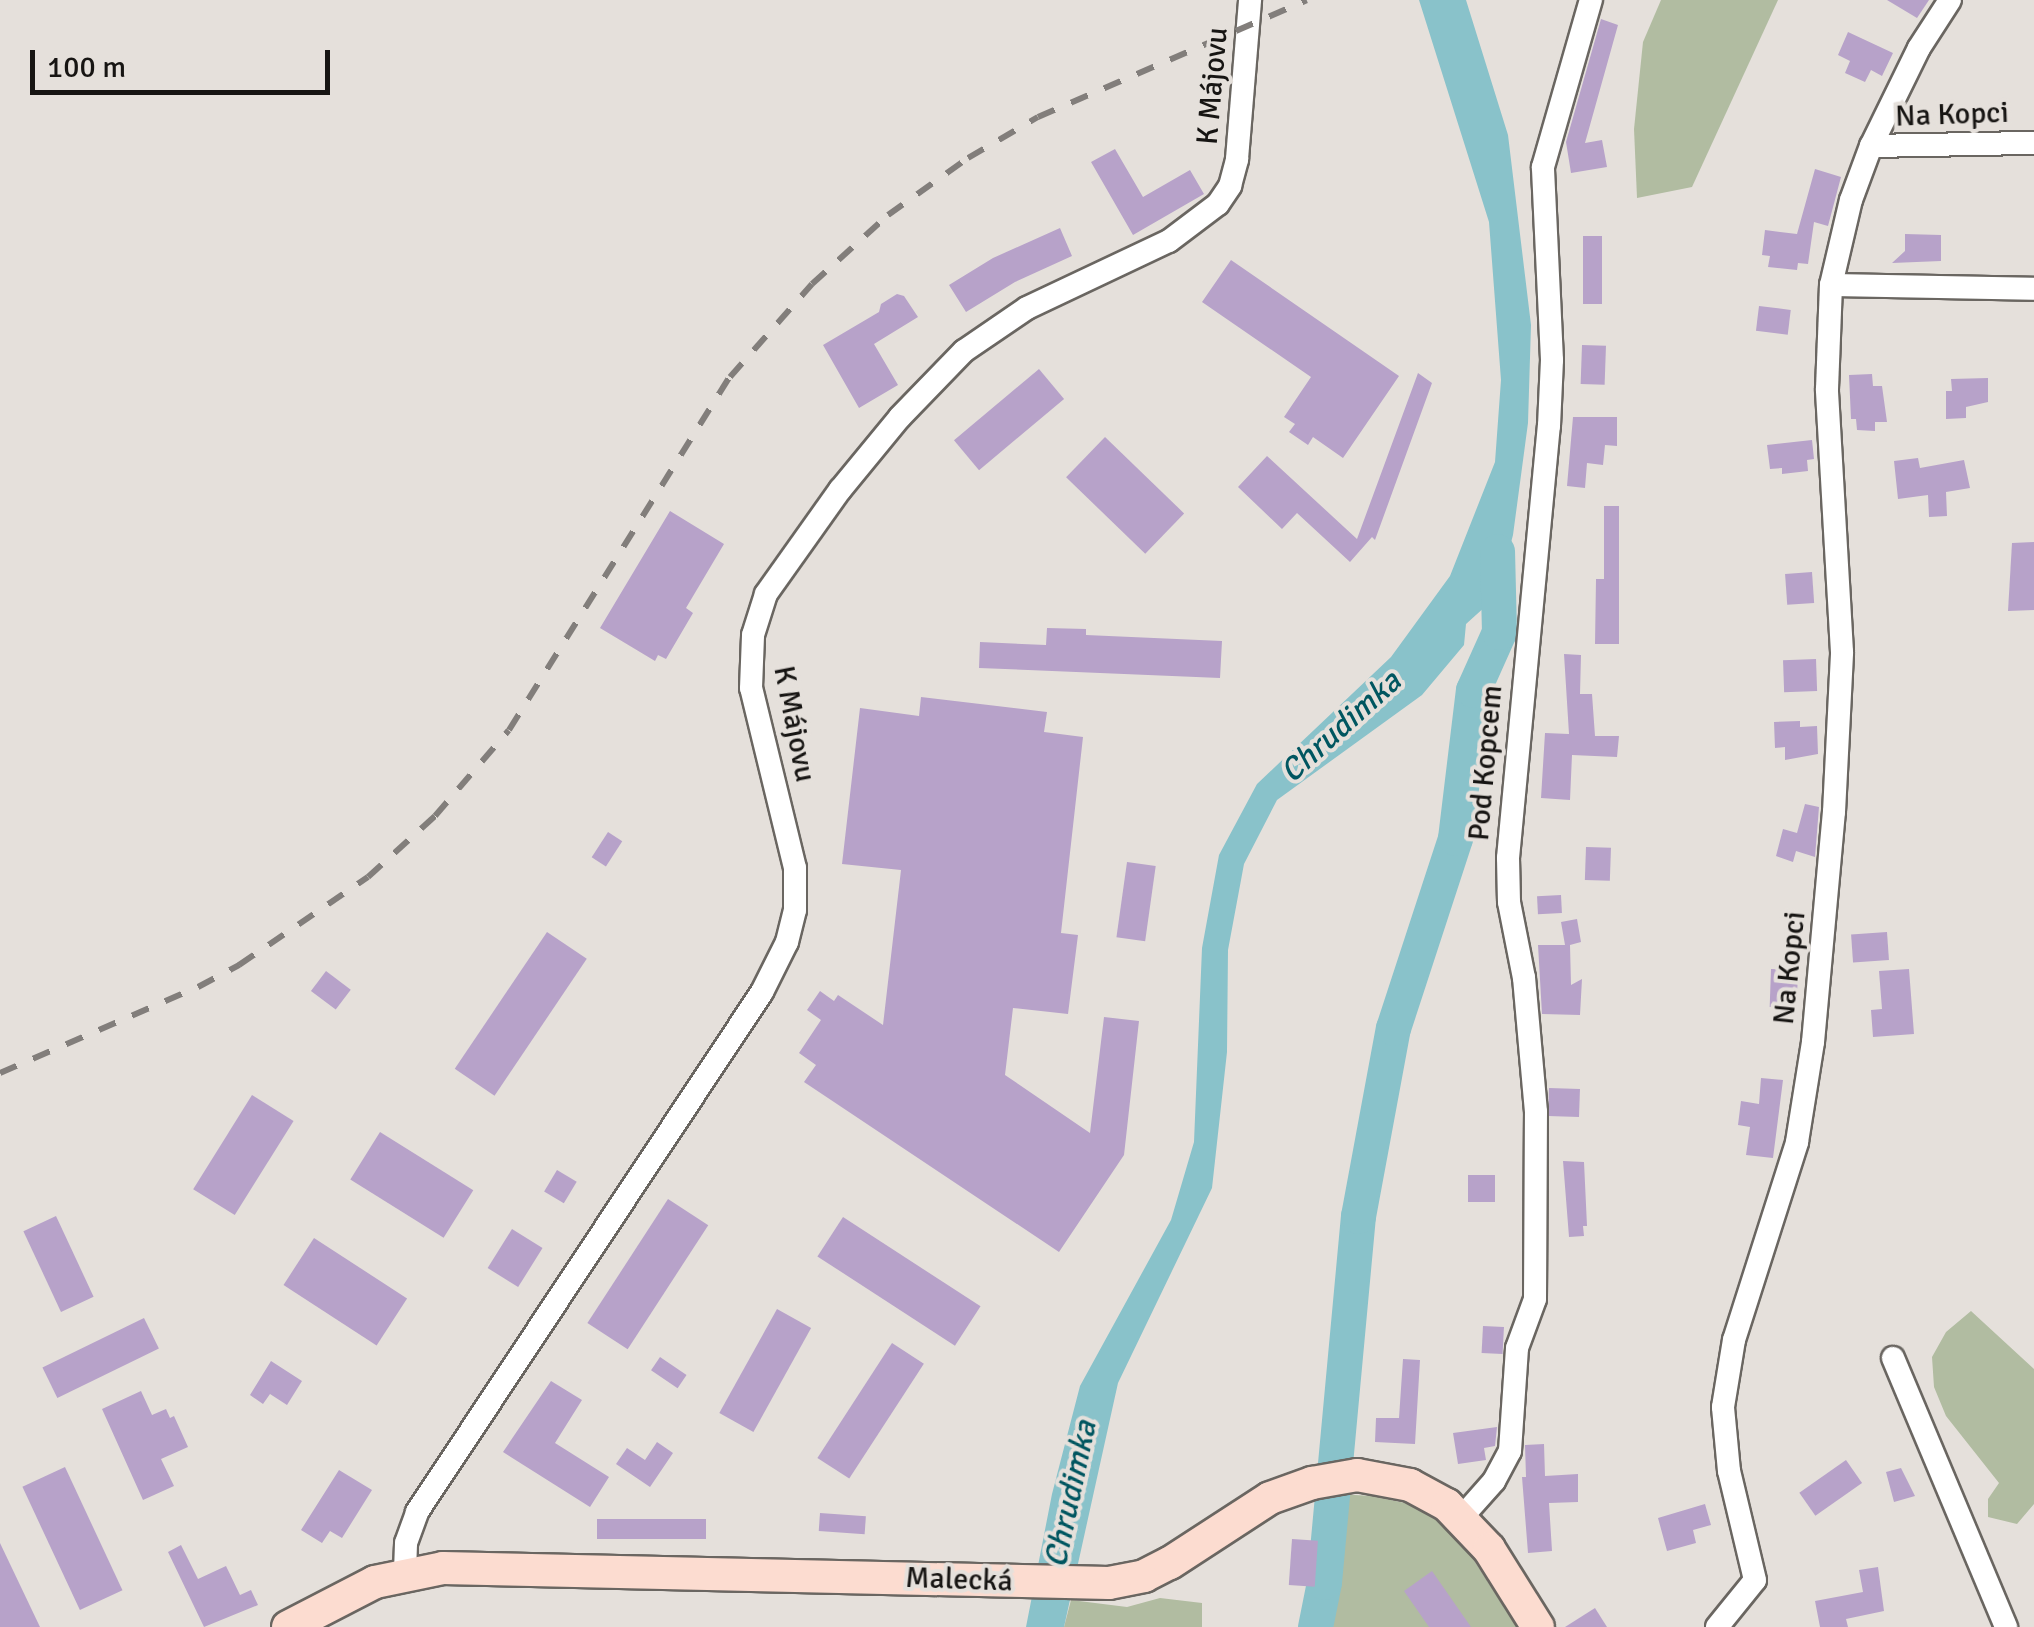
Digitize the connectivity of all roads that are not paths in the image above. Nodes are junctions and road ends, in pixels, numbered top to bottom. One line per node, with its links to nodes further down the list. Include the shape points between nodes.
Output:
1 (1250, 0): 10 (street, K Májovu, via 1237,159 1218,204 1155,248 986,333 900,417 774,580 755,622 750,669 758,728 795,868 787,942 772,976 417,1512)
2 (1591, 0): 9 (street, Pod Kopcem, via 1544,166 1550,410 1508,858 1536,1112 1535,1298 1518,1348 1510,1451)
3 (1950, 0): 5 (street, Na Kopci, via 1918,48)
4 (2034, 143): 5 (street, Na Kopci)
5 (1871, 146): 6 (street, Na Kopci)
6 (1831, 285): 7 (street); 13 (street, Na Kopci, via 1827,389 1842,652 1834,812 1800,1128 1734,1340 1723,1406 1729,1472 1755,1580)
7 (2034, 289)
8 (1892, 1358): 14 (street)
9 (1462, 1517): 10 (street, Malecká, via 1410,1485 1344,1476 1270,1498 1144,1576 1095,1584 492,1567); 12 (street, Malecká)
10 (405, 1572): 11 (street, Malecká)
11 (288, 1627)
12 (1538, 1627)
13 (1717, 1627)
14 (2006, 1627)

